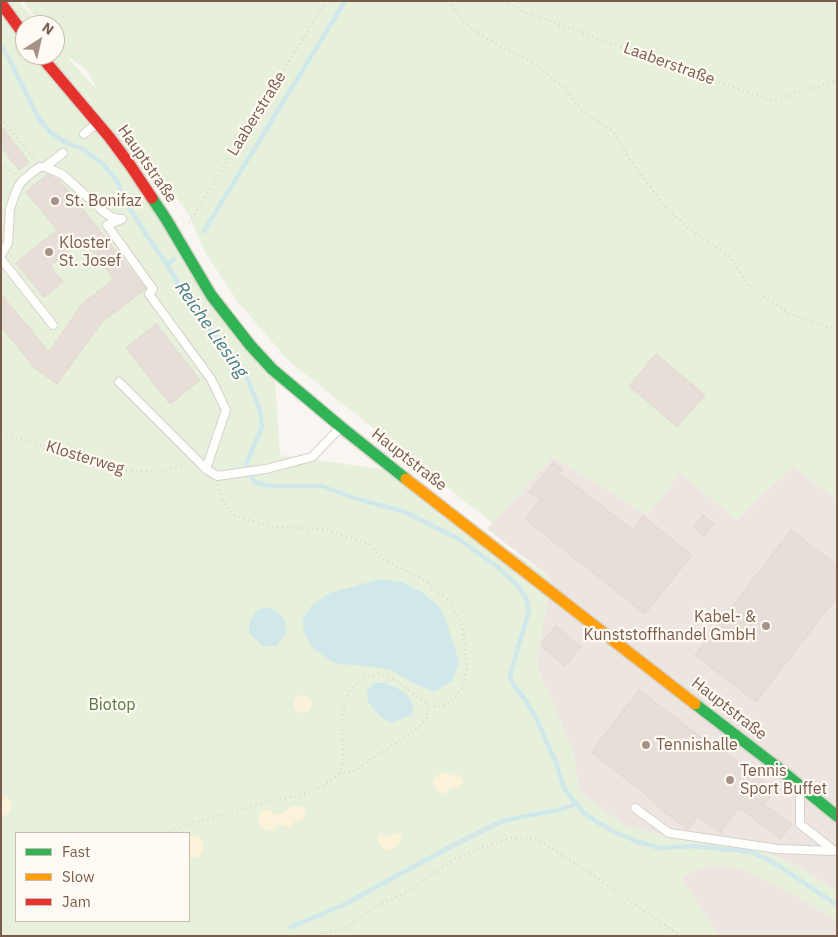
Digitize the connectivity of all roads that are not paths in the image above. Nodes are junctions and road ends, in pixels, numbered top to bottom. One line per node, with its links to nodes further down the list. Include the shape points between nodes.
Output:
1 (1, 3): 2 (main road)
2 (15, 22)
3 (48, 65): 4 (main road, Hauptstraße)
4 (97, 123): 5 (lane); 9 (main road, Hauptstraße, via 130,165)
5 (84, 134)
6 (63, 153): 7 (lane)
7 (43, 167): 10 (lane, via 18,187 10,209 8,243); 15 (lane, via 62,174 110,216 122,218 107,225 153,289 149,294 211,379 226,410)
8 (187, 226): 9 (lane)
9 (175, 233): 14 (main road, Hauptstraße, via 211,295 250,345 272,369)
10 (1, 255)
11 (1, 259): 12 (lane)
12 (53, 326)
13 (119, 382): 15 (lane)
14 (341, 427): 15 (lane, via 312,457 220,476); 16 (main road, Hauptstraße)
15 (206, 469)
16 (800, 786): 18 (main road, Hauptstraße); 19 (lane, via 800,824)
17 (635, 808): 19 (lane, via 669,833 778,849)
18 (837, 816)
19 (835, 850)

